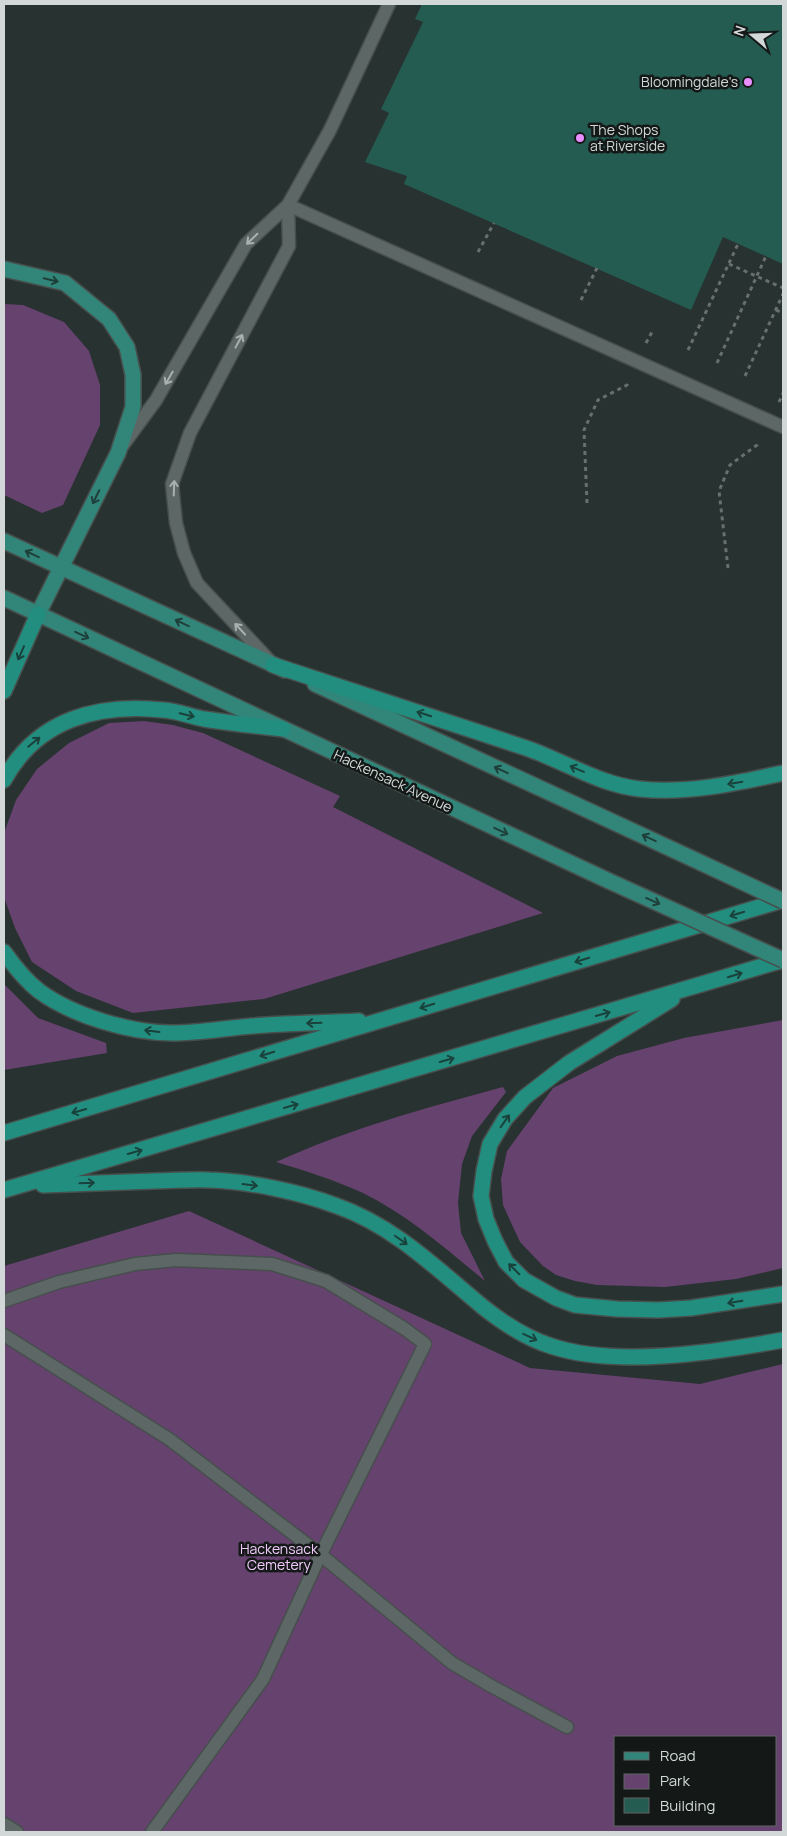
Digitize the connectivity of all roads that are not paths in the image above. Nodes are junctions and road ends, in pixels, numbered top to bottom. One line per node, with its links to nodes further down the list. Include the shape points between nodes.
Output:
1 (390, 4): 2 (lane, via 330,130)
2 (288, 205): 4 (lane); 5 (lane, one-way to 5, via 246,244 156,400); 10 (lane, one-way to 2, via 196,583 176,523 172,484 190,433 289,246)
3 (4, 269): 5 (main road, one-way to 5, via 65,283 109,319 127,347 133,375 133,407)
4 (783, 427)
5 (118, 453): 7 (main road, one-way to 7)
6 (4, 541): 7 (main road, one-way to 6)
7 (61, 567): 9 (main road); 10 (main road, one-way to 7)
8 (4, 598): 9 (main road, Hackensack Avenue)
9 (38, 614): 11 (highway, one-way to 11); 12 (main road, Hackensack Avenue, one-way to 12)
10 (274, 665): 13 (highway, one-way to 10, via 715,786 639,789 604,780 529,749); 15 (main road, one-way to 10, bridge)
11 (4, 691)
12 (283, 729): 14 (highway, one-way to 12, via 28,747 45,734 62,723 94,712 126,708 165,710); 17 (main road, Hackensack Avenue, one-way to 17, bridge)
13 (783, 773)
14 (4, 780)
15 (783, 901): 19 (highway, one-way to 19)
16 (4, 952): 19 (highway, one-way to 16, via 172,1033 133,1028 95,1020 66,1008 19,973)
17 (783, 960): 18 (highway, one-way to 17)
18 (688, 989): 21 (highway, one-way to 18); 23 (highway, one-way to 18, via 658,1310 575,1304 556,1298 524,1280 506,1262 486,1219 481,1196 484,1171 490,1144 505,1119 525,1097 569,1063)
19 (380, 1020): 20 (highway, one-way to 20)
20 (4, 1133)
21 (21, 1185): 22 (highway); 26 (highway, one-way to 26, via 210,1180 258,1186 321,1201 366,1217 401,1239 505,1324 551,1346 576,1352 621,1356 674,1355 729,1350)
22 (4, 1190)
23 (783, 1294)
24 (4, 1301): 27 (lane, via 59,1282 135,1264 176,1260 272,1264 326,1281 425,1344)
25 (4, 1335): 27 (lane, via 169,1438)
26 (783, 1340)
27 (321, 1555): 28 (lane, via 452,1662); 31 (lane, via 263,1679)
28 (567, 1727)
29 (4, 1824): 30 (lane)
30 (17, 1832)
31 (152, 1832)

